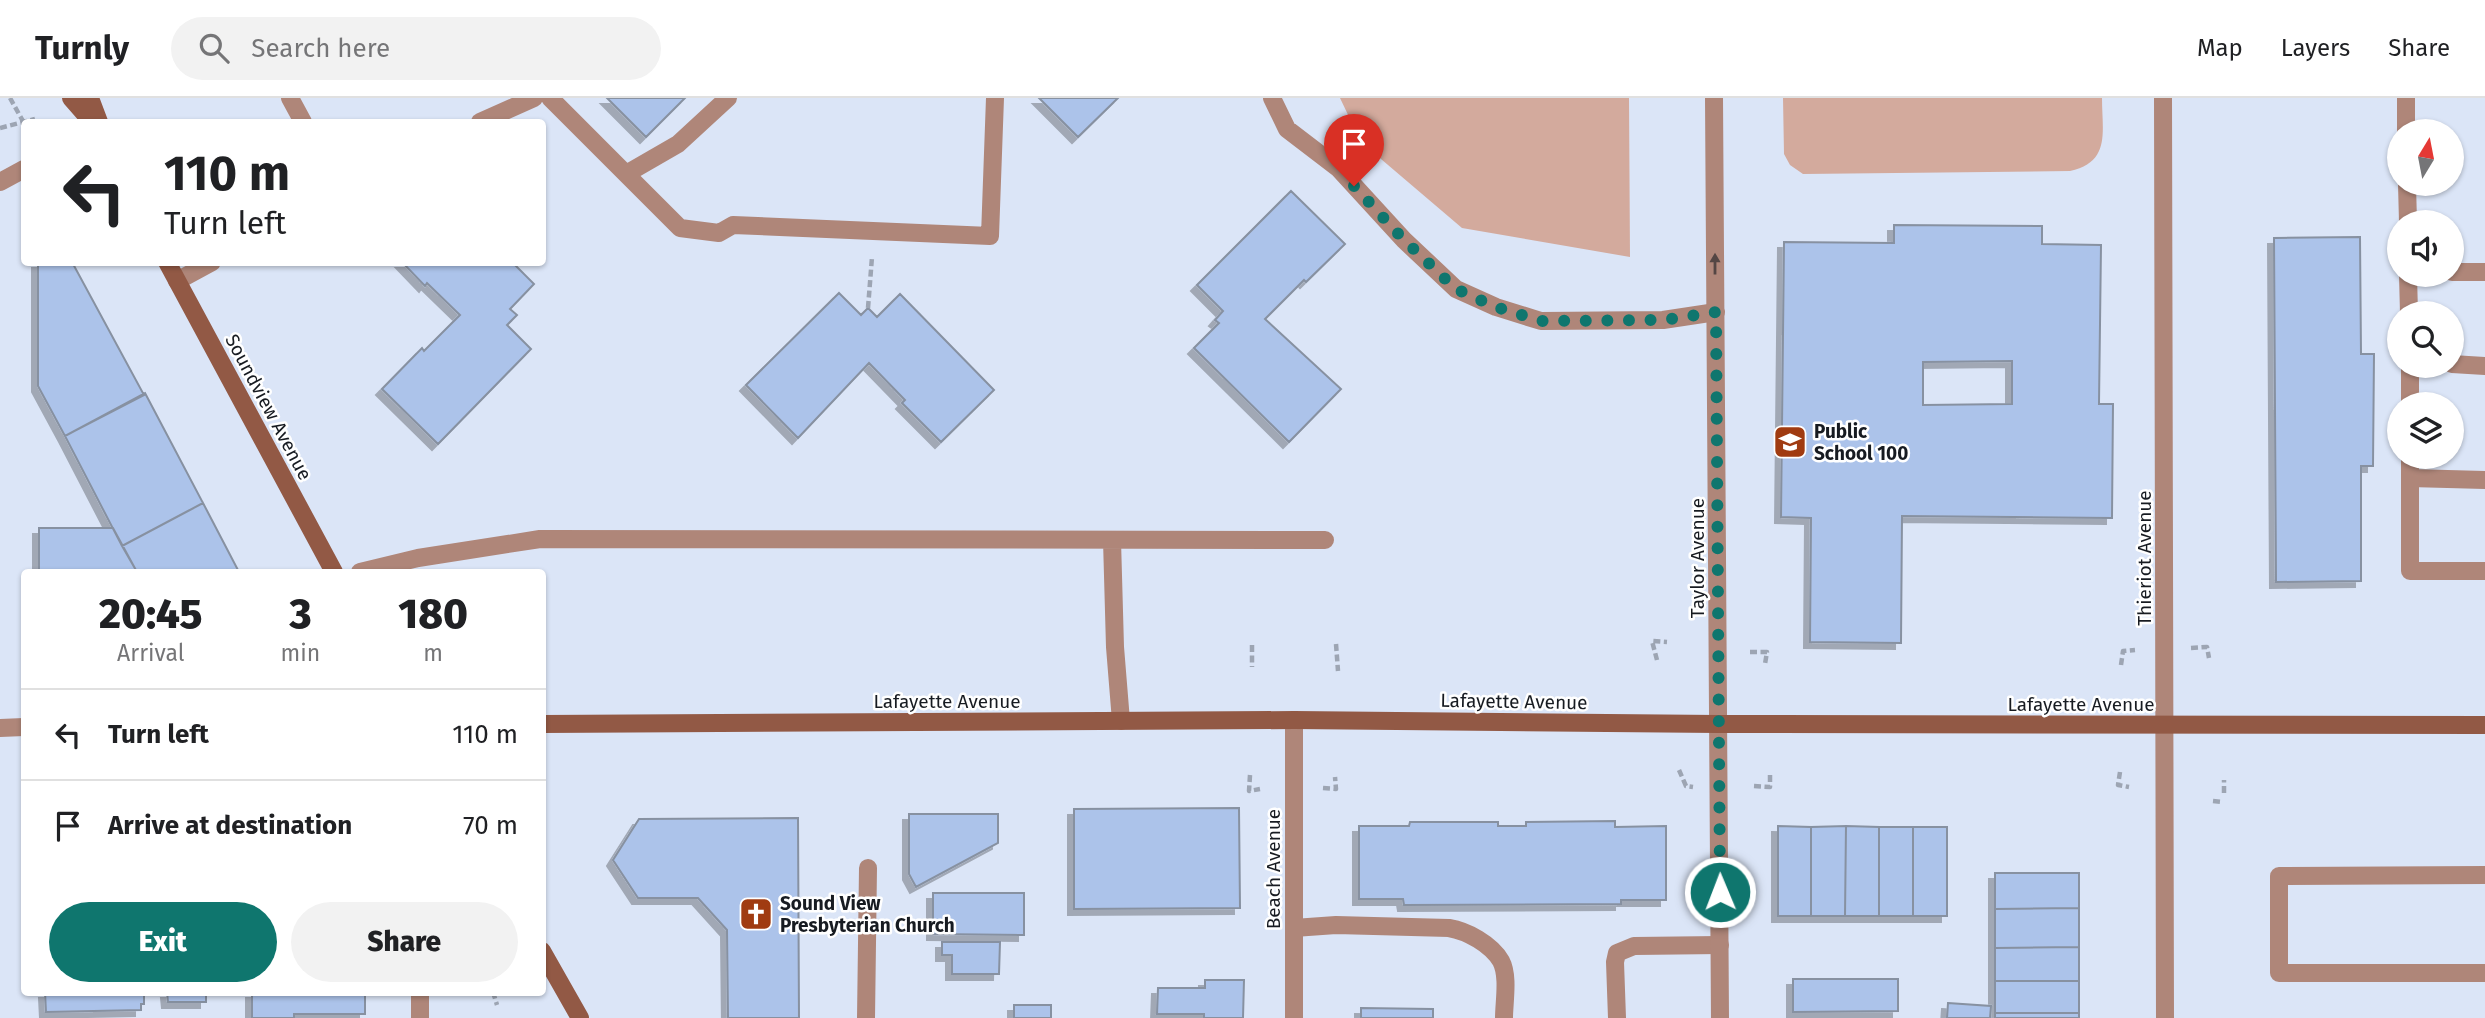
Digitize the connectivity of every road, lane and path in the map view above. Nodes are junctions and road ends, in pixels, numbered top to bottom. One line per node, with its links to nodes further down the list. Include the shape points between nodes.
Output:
1 (10, 98): 13 (path)
2 (71, 98): 14 (street)
3 (90, 98): 15 (street)
4 (290, 98): 16 (street)
5 (534, 98): 17 (street)
6 (550, 98): 22 (street)
7 (728, 98): 22 (street, via 678,144)
8 (995, 98): 24 (street, via 990,236)
9 (1272, 98): 31 (street, via 1287,129 1338,168 1456,289 1541,321 1663,320)
10 (1714, 98): 31 (street, Taylor Avenue, one-way to 10)
11 (2163, 98): 59 (street, Thieriot Avenue)
12 (2406, 98): 18 (street)
13 (22, 119)
14 (89, 119)
15 (98, 119)
16 (301, 119)
17 (487, 119)
18 (2406, 119)
19 (21, 123): 20 (path)
20 (0, 128)
21 (21, 171): 23 (street)
22 (626, 174): 24 (street, via 680,228 719,233 733,225)
23 (0, 182)
24 (874, 231): 30 (path)
25 (169, 266): 29 (street, Soundview Avenue)
26 (205, 266): 29 (street)
27 (2464, 272): 28 (street)
28 (2485, 272)
29 (177, 281): 39 (street, Soundview Avenue)
30 (869, 308)
31 (1716, 312): 57 (street, Taylor Avenue)
32 (2464, 365): 33 (street)
33 (2485, 366)
34 (2410, 469): 35 (street)
35 (2410, 478): 36 (street); 41 (street, via 2410,571)
36 (2485, 480)
37 (1112, 540): 38 (street); 40 (street, via 540,539); 55 (street)
38 (1325, 540)
39 (332, 569)
40 (372, 569)
41 (2485, 571)
42 (1667, 642): 49 (path, via 1652,641)
43 (1336, 644): 53 (path)
44 (1252, 645): 52 (path)
45 (2191, 648): 48 (path, via 2207,647)
46 (2135, 650): 51 (path, via 2123,651)
47 (1750, 652): 50 (path, via 1767,652)
48 (2209, 658)
49 (1657, 660)
50 (1765, 664)
51 (2121, 664)
52 (1252, 667)
53 (1338, 671)
54 (1294, 720): 55 (street, Lafayette Avenue); 57 (street, Lafayette Avenue); 78 (street, Beach Avenue)
55 (1121, 721): 56 (street, Lafayette Avenue)
56 (546, 724)
57 (1718, 724): 59 (street, Lafayette Avenue); 79 (street, Taylor Avenue)
58 (2485, 725): 59 (street, Lafayette Avenue)
59 (2165, 726): 92 (street, Thieriot Avenue)
60 (21, 727): 61 (street)
61 (0, 728)
62 (1679, 771): 71 (path, via 1686,786)
63 (1770, 772): 68 (path, via 1770,787)
64 (2120, 772): 69 (path, via 2118,785)
65 (1250, 775): 72 (path, via 1249,791)
66 (1335, 777): 70 (path, via 1336,789)
67 (2224, 780): 73 (path)
68 (1754, 786)
69 (2129, 787)
70 (1323, 788)
71 (1701, 788)
72 (1260, 789)
73 (2224, 793)
74 (2213, 801): 75 (path)
75 (2224, 802)
76 (868, 868): 87 (street)
77 (2485, 875): 81 (street, via 2279,876 2279,973)
78 (1294, 928): 88 (street, Beach Avenue); 89 (street, via 1336,925 1465,931 1501,961)
79 (1720, 945): 90 (street, via 1634,946 1617,953); 91 (street, Taylor Avenue)
80 (546, 959): 86 (street)
81 (2485, 973)
82 (420, 996): 85 (street)
83 (494, 996): 84 (path)
84 (497, 1005)
85 (420, 1018)
86 (580, 1018)
87 (866, 1018)
88 (1294, 1018)
89 (1504, 1018)
90 (1616, 1018)
91 (1720, 1018)
92 (2165, 1018)

